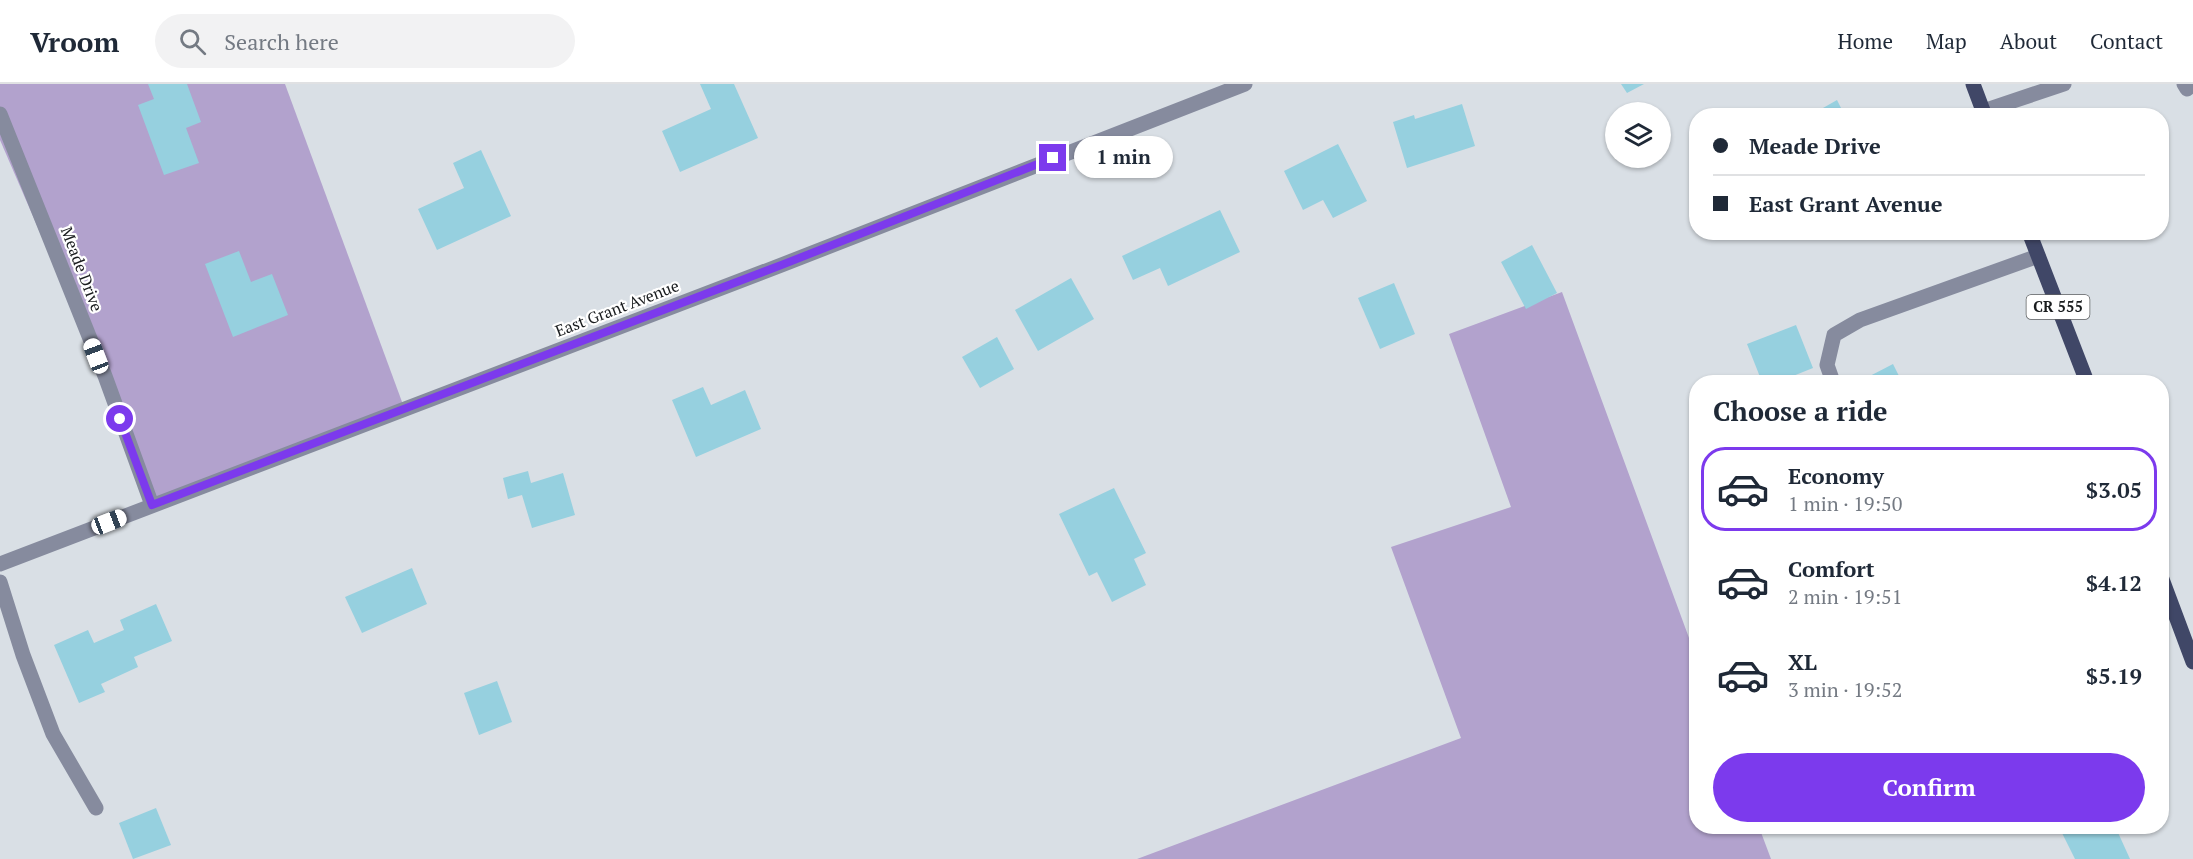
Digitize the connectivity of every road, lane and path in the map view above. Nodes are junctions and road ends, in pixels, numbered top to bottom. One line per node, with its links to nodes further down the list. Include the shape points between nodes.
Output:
1 (1245, 84): 13 (street, East Grant Avenue)
2 (1973, 84): 6 (main road)
3 (2064, 84): 7 (street)
4 (2184, 84): 5 (street, via 2187,89)
5 (2193, 84)
6 (1982, 108)
7 (1998, 108)
8 (0, 114): 13 (street, Meade Drive)
9 (2032, 240): 10 (main road, CR 555)
10 (2038, 256): 11 (street, via 1860,320 1834,335 1827,364); 12 (main road, CR 555)
11 (1831, 375)
12 (2084, 375)
13 (152, 505): 14 (street, East Grant Avenue)
14 (0, 564)
15 (0, 582): 18 (street, via 53,734)
16 (2169, 598): 17 (main road)
17 (2193, 662)
18 (96, 808)

